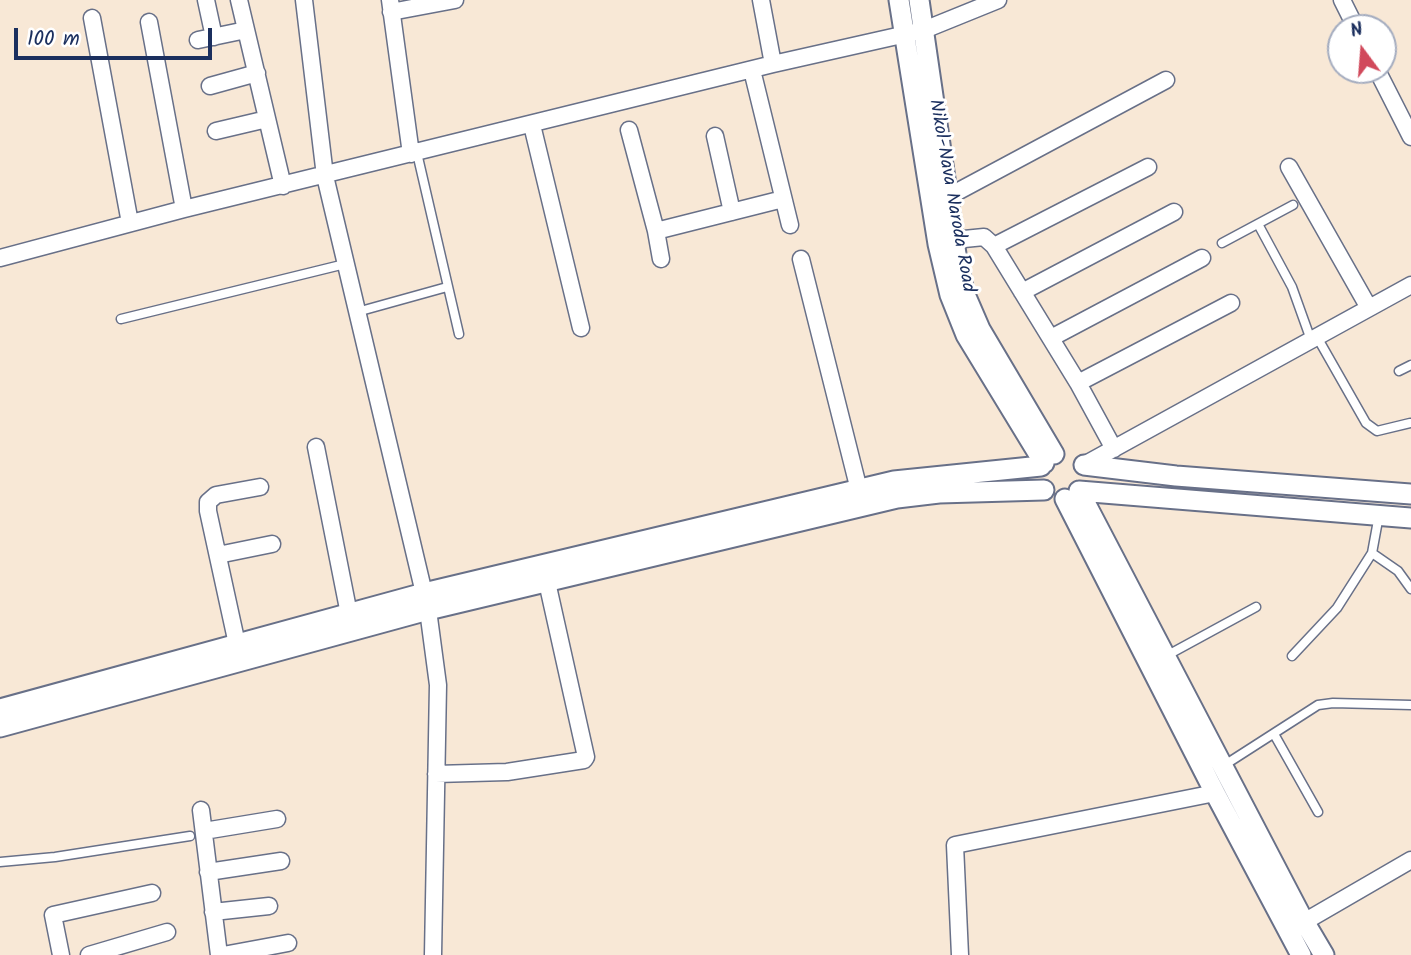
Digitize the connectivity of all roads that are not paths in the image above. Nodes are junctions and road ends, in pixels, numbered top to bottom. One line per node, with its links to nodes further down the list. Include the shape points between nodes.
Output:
1 (206, 0): 12 (street, via 206,38)
2 (239, 0): 12 (street)
3 (304, 0): 29 (street)
4 (455, 0): 9 (street)
5 (761, 0): 14 (street)
6 (899, 0): 13 (street)
7 (919, 0): 13 (street, Nikol-Nava Naroda Road)
8 (998, 0): 13 (street)
9 (391, 6): 26 (street)
10 (92, 18): 37 (street)
11 (149, 22): 34 (street)
12 (246, 30): 16 (street)
13 (914, 32): 14 (street); 32 (street, Nikol-Nava Naroda Road)
14 (773, 64): 15 (street)
15 (752, 70): 21 (street); 31 (street)
16 (257, 73): 19 (street); 20 (street)
17 (1166, 80): 32 (street)
18 (1384, 84): 25 (street)
19 (210, 86)
20 (267, 119): 23 (street); 30 (street)
21 (532, 124): 26 (street); 56 (street)
22 (629, 130): 40 (street)
23 (216, 131)
24 (715, 136): 35 (street)
25 (1411, 137)
26 (414, 154): 29 (street); 50 (lane)
27 (1148, 167): 43 (street)
28 (1289, 167): 53 (street)
29 (325, 176): 30 (street); 48 (street)
30 (283, 186): 34 (street)
31 (783, 199): 35 (street); 39 (street)
32 (940, 201): 41 (street, Nikol-Nava Naroda Road); 66 (street, via 950,295 966,335)
33 (1293, 205): 38 (lane)
34 (184, 209): 37 (street)
35 (732, 212): 40 (street)
36 (1174, 212): 51 (street)
37 (130, 223): 44 (street)
38 (1258, 224): 42 (lane); 59 (lane)
39 (790, 225)
40 (656, 232): 47 (street)
41 (954, 240): 43 (street, via 984,237); 66 (street, Nikol-Nava Naroda Road, via 964,292)
42 (1222, 243)
43 (994, 246): 51 (street)
44 (0, 258)
45 (1202, 258): 58 (street)
46 (801, 259): 69 (street)
47 (661, 260)
48 (345, 264): 54 (street); 55 (lane)
49 (1411, 285): 53 (street)
50 (447, 287): 54 (lane); 57 (lane)
51 (1021, 292): 58 (street)
52 (1231, 303): 62 (street)
53 (1368, 309): 59 (street)
54 (357, 312): 80 (street)
55 (121, 319)
56 (581, 328)
57 (458, 334)
58 (1051, 338): 62 (street)
59 (1314, 338): 63 (lane, via 1366,423 1377,431); 65 (street)
60 (1411, 365): 61 (lane)
61 (1399, 371)
62 (1078, 383): 65 (street)
63 (1410, 423)
64 (316, 447): 82 (street)
65 (1114, 449): 67 (street)
66 (1046, 461): 67 (street, via 1059,452 1072,454); 69 (street, via 894,481); 70 (street, via 1039,474)
67 (1084, 465): 71 (street); 72 (street, via 1086,476)
68 (260, 487): 77 (street, via 216,495 208,502)
69 (859, 490): 80 (street)
70 (1044, 490): 72 (street, via 1050,495); 78 (street, via 897,498)
71 (1411, 494)
72 (1072, 495): 73 (street); 84 (street); 92 (street)
73 (1379, 515): 74 (street); 76 (lane)
74 (1411, 518)
75 (272, 544): 77 (street)
76 (1372, 553): 79 (lane, via 1398,571); 85 (lane, via 1337,608)
77 (218, 555): 83 (street)
78 (547, 582): 80 (street); 91 (street, via 586,757 508,772)
79 (1411, 589)
80 (426, 602): 82 (street); 88 (street); 91 (street, via 438,685)
81 (1256, 607): 84 (lane)
82 (349, 614): 83 (street)
83 (237, 644): 87 (street)
84 (1167, 656): 90 (street)
85 (1292, 656)
86 (1411, 705): 89 (lane, via 1318,705)
87 (0, 709)
88 (0, 727)
89 (1274, 734): 90 (lane); 94 (lane)
90 (1223, 766): 104 (street)
91 (436, 774): 110 (street)
92 (1215, 793): 111 (street, via 955,845); 112 (street)
93 (201, 810): 96 (street)
94 (1318, 812)
95 (277, 819): 96 (street)
96 (197, 833): 99 (lane); 100 (street)
97 (1411, 860): 104 (street)
98 (281, 861): 100 (street)
99 (0, 862)
100 (208, 872): 103 (street)
101 (152, 893): 107 (street, via 53,915)
102 (269, 906): 103 (street)
103 (213, 912): 109 (street)
104 (1304, 922): 113 (street)
105 (167, 932): 108 (street)
106 (288, 943): 109 (street)
107 (61, 955)
108 (89, 955)
109 (221, 955)
110 (433, 955)
111 (960, 955)
112 (1301, 955)
113 (1324, 955)

